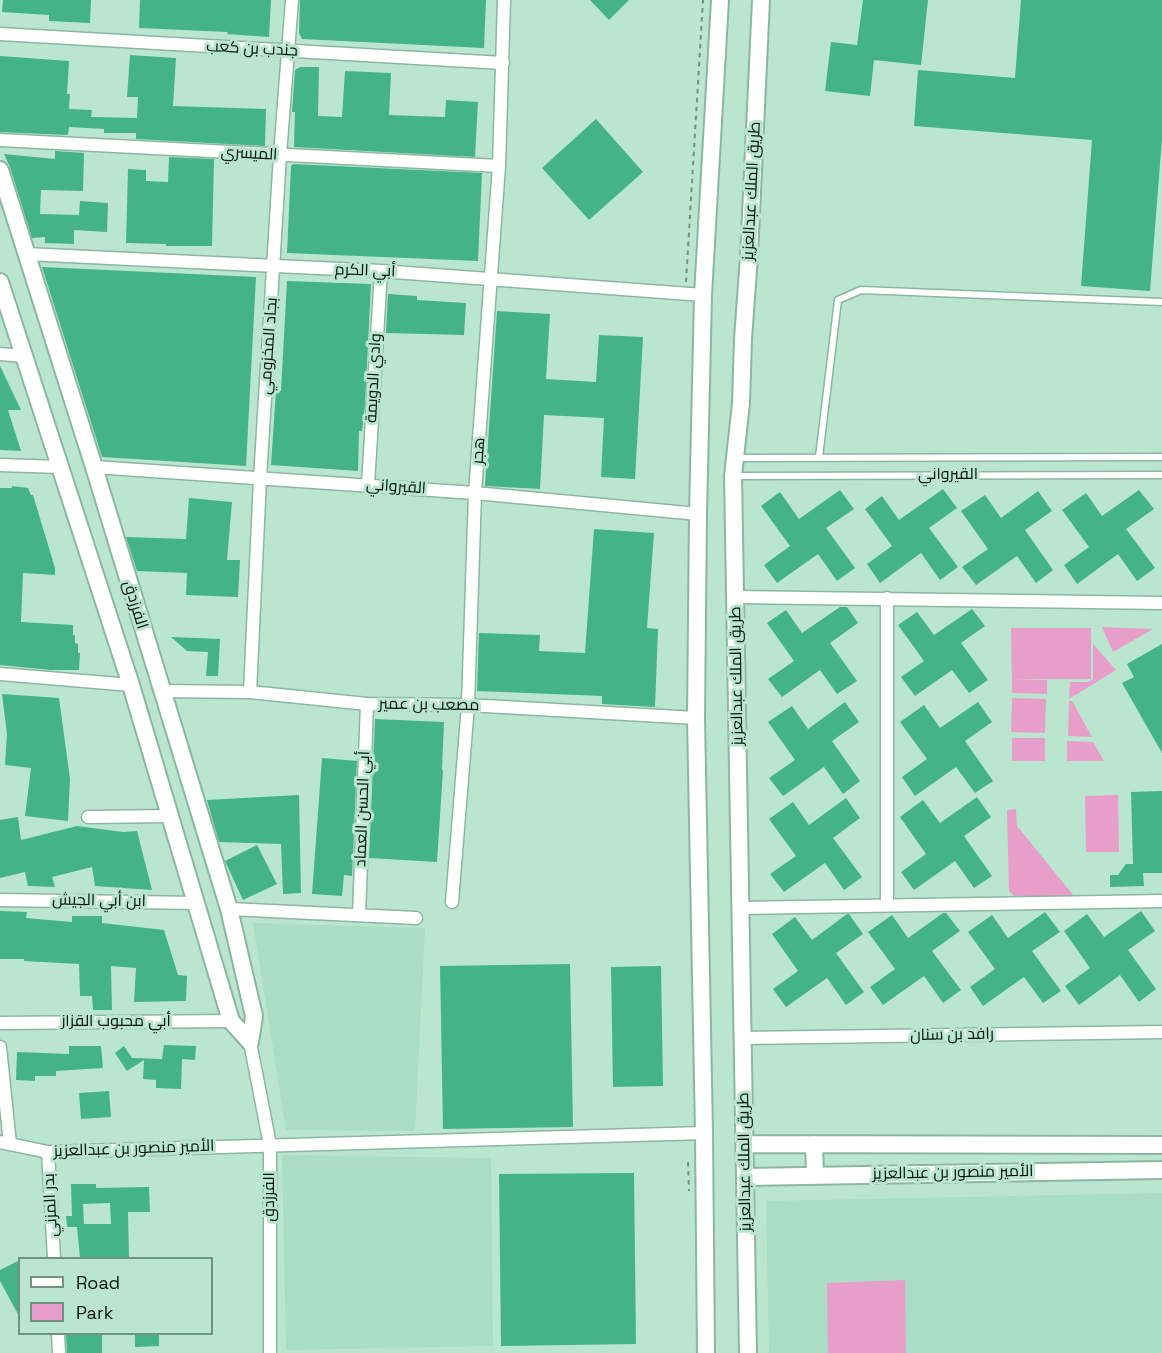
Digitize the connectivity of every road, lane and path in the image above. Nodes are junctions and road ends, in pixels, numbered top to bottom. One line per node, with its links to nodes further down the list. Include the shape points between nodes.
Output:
1 (292, 0): 7 (street, بجاد المخزومي)
2 (504, 0): 8 (street, هجر)
3 (703, 0): 18 (path)
4 (720, 0): 19 (main road)
5 (761, 0): 25 (main road, طريق الملك عبدالعزيز)
6 (0, 34): 7 (street, جندب بن كعب)
7 (289, 51): 8 (street, جندب بن كعب); 10 (street, بجاد المخزومي)
8 (503, 63): 11 (street, هجر)
9 (0, 141): 10 (street, الميسري)
10 (280, 155): 11 (street, الميسري); 14 (street, بجاد المخزومي)
11 (498, 166): 16 (street, هجر)
12 (0, 170): 13 (main road, الفرزدق)
13 (26, 254): 14 (street, أبي الكرم); 28 (main road, الفرزدق)
14 (274, 267): 15 (street, أبي الكرم); 31 (street, بجاد المخزومي)
15 (381, 271): 16 (street, أبي الكرم); 32 (street, وادي الدويمة)
16 (492, 278): 18 (street, أبي الكرم); 33 (street, هجر)
17 (0, 282): 22 (main road, الفرزدق)
18 (685, 293): 19 (street, أبي الكرم)
19 (703, 295): 34 (main road)
20 (1162, 302): 23 (lane, via 861,290 838,300)
21 (0, 354): 22 (street)
22 (24, 356): 27 (main road, الفرزدق)
23 (819, 457): 24 (lane, القيرواني); 25 (lane, القيرواني)
24 (1162, 457)
25 (735, 458): 30 (main road, طريق الملك عبدالعزيز)
26 (0, 465): 27 (street)
27 (61, 467): 39 (main road, الفرزدق)
28 (94, 467): 31 (street, القيرواني); 40 (main road, الفرزدق)
29 (1162, 475): 30 (lane, القيرواني)
30 (733, 476): 35 (main road, طريق الملك عبدالعزيز)
31 (260, 479): 32 (street, القيرواني); 41 (street, بجاد المخزومي)
32 (368, 485): 33 (street, القيرواني)
33 (476, 493): 34 (street, القيرواني); 43 (street, هجر)
34 (698, 514): 44 (main road)
35 (735, 597): 36 (street); 52 (main road, طريق الملك عبدالعزيز)
36 (887, 598): 37 (street); 51 (street)
37 (1162, 603)
38 (0, 674): 39 (street)
39 (131, 685): 45 (main road, الفرزدق)
40 (161, 691): 41 (street, مصعب بن عمير); 53 (main road, الفرزدق)
41 (250, 692): 42 (street, مصعب بن عمير)
42 (367, 704): 43 (street, مصعب بن عمير); 54 (street, أبي الحسن العماد)
43 (468, 705): 44 (street, مصعب بن عمير); 48 (street, هجر)
44 (696, 718): 62 (main road)
45 (170, 816): 46 (street); 50 (main road, الفرزدق)
46 (87, 817)
47 (0, 900): 50 (street, ابن أبي الجيش)
48 (452, 902)
49 (1162, 902): 51 (street)
50 (197, 903): 56 (main road, الفرزدق)
51 (887, 905): 52 (street)
52 (741, 908): 59 (main road, طريق الملك عبدالعزيز)
53 (229, 909): 54 (street); 60 (main road, الفرزدق, via 254,1016)
54 (359, 915): 55 (street)
55 (416, 918)
56 (231, 1021): 57 (street, أبي محبوب القزاز); 60 (main road, الفرزدق)
57 (0, 1023)
58 (1162, 1032): 59 (street, رافد بن سنان)
59 (743, 1038): 64 (main road, طريق الملك عبدالعزيز)
60 (250, 1042): 67 (street, الفرزدق)
61 (0, 1047): 63 (street)
62 (704, 1133): 67 (street, الأمير منصور بن عبدالعزيز); 76 (main road)
63 (5, 1143): 68 (street, الأمير منصور بن عبدالعزيز)
64 (745, 1144): 65 (main road, الأمير منصور بن عبدالعزيز); 71 (main road, طريق الملك عبدالعزيز)
65 (814, 1144): 66 (main road, الأمير منصور بن عبدالعزيز); 70 (main road)
66 (1162, 1145)
67 (270, 1146): 68 (street, الأمير منصور بن عبدالعزيز); 75 (street, الفرزدق)
68 (48, 1152): 72 (street, بدر المزني)
69 (1162, 1170): 70 (main road, الأمير منصور بن عبدالعزيز)
70 (815, 1176): 71 (main road, الأمير منصور بن عبدالعزيز)
71 (745, 1177): 77 (main road, طريق الملك عبدالعزيز)
72 (54, 1257)
73 (58, 1335): 74 (street)
74 (59, 1353)
75 (270, 1353)
76 (706, 1353)
77 (748, 1353)

